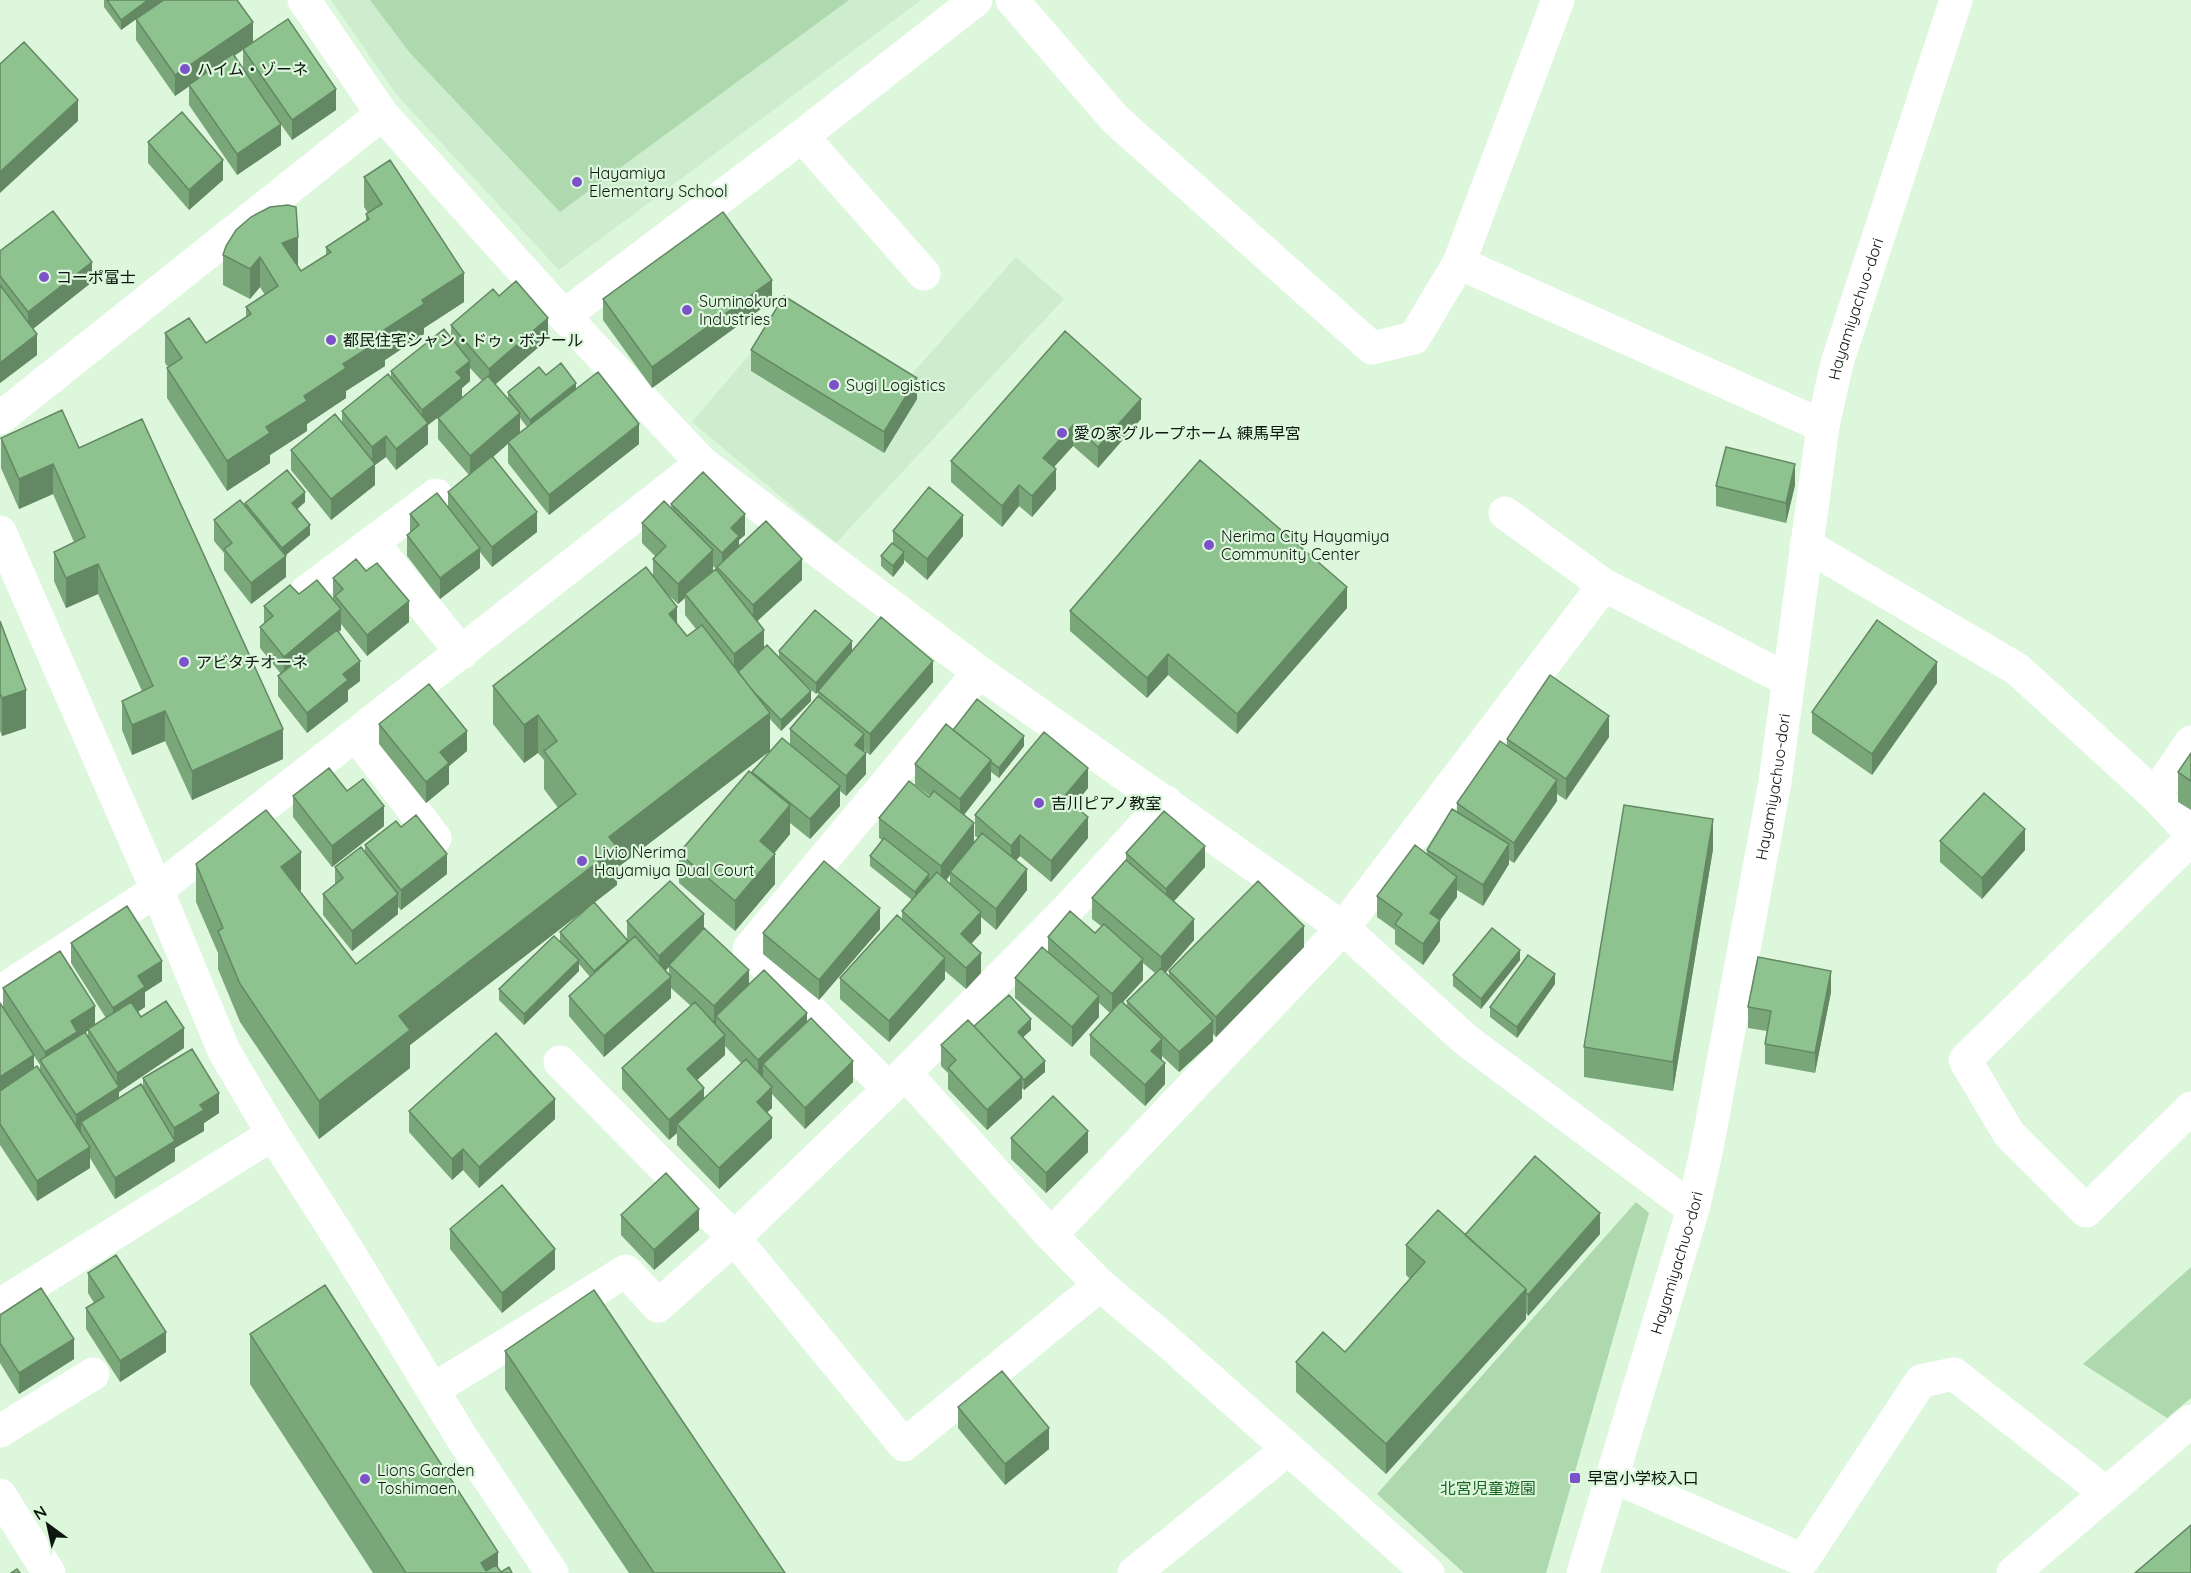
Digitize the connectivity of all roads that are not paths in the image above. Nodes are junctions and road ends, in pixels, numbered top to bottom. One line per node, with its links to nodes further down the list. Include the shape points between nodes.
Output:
1 (304, 0): 6 (street)
2 (976, 0): 7 (street)
3 (1012, 0): 8 (street, via 1116,120 1372,348 1414,338)
4 (1558, 0): 8 (street)
5 (1956, 0): 12 (street, Hayamiyachuo-dori, via 1837,363)
6 (382, 114): 10 (street); 11 (street)
7 (802, 136): 9 (street); 10 (street)
8 (1458, 263): 12 (street)
9 (924, 274)
10 (564, 316): 13 (street)
11 (0, 418)
12 (1823, 426): 18 (street, Hayamiyachuo-dori)
13 (702, 463): 21 (street); 22 (street)
14 (436, 495): 17 (street)
15 (1505, 513): 19 (street)
16 (0, 532): 31 (street)
17 (372, 542): 20 (street); 21 (street)
18 (1806, 545): 23 (street, Hayamiyachuo-dori); 26 (street, via 2018,669)
19 (1604, 585): 23 (street); 32 (street)
20 (308, 591)
21 (462, 653): 24 (street)
22 (979, 672): 27 (street); 35 (street, via 749,950)
23 (1788, 680): 38 (street, Hayamiyachuo-dori, via 1775,782)
24 (356, 735): 29 (street); 31 (street)
25 (2191, 742): 26 (street)
26 (2155, 795): 28 (street)
27 (1166, 802): 32 (street); 35 (street, via 1067,910)
28 (2191, 833)
29 (435, 838)
30 (2191, 839): 36 (street, via 1965,1060 2009,1134 2086,1211)
31 (157, 890): 33 (street); 37 (street, via 224,1051)
32 (1343, 928): 38 (street, via 1466,1040); 39 (street)
33 (0, 992)
34 (560, 1062): 40 (street)
35 (897, 1081): 39 (street); 40 (street)
36 (2191, 1108)
37 (273, 1134): 42 (street); 44 (street)
38 (1693, 1209): 48 (street, Hayamiyachuo-dori)
39 (1051, 1235): 41 (street)
40 (734, 1238): 41 (street, via 904,1444); 44 (street, via 658,1306 626,1270)
41 (1100, 1285): 47 (street)
42 (0, 1305)
43 (93, 1374): 46 (street)
44 (434, 1389): 52 (street)
45 (2191, 1420): 49 (street)
46 (0, 1431)
47 (1288, 1449): 53 (street); 54 (street)
48 (1612, 1476): 49 (street, via 1803,1560 1921,1381 1954,1374); 55 (street, Hayamiyachuo-dori)
49 (2106, 1493): 56 (street)
50 (0, 1495): 51 (street)
51 (50, 1573)
52 (552, 1573)
53 (1134, 1573)
54 (1428, 1573)
55 (1583, 1573)
56 (2013, 1573)

